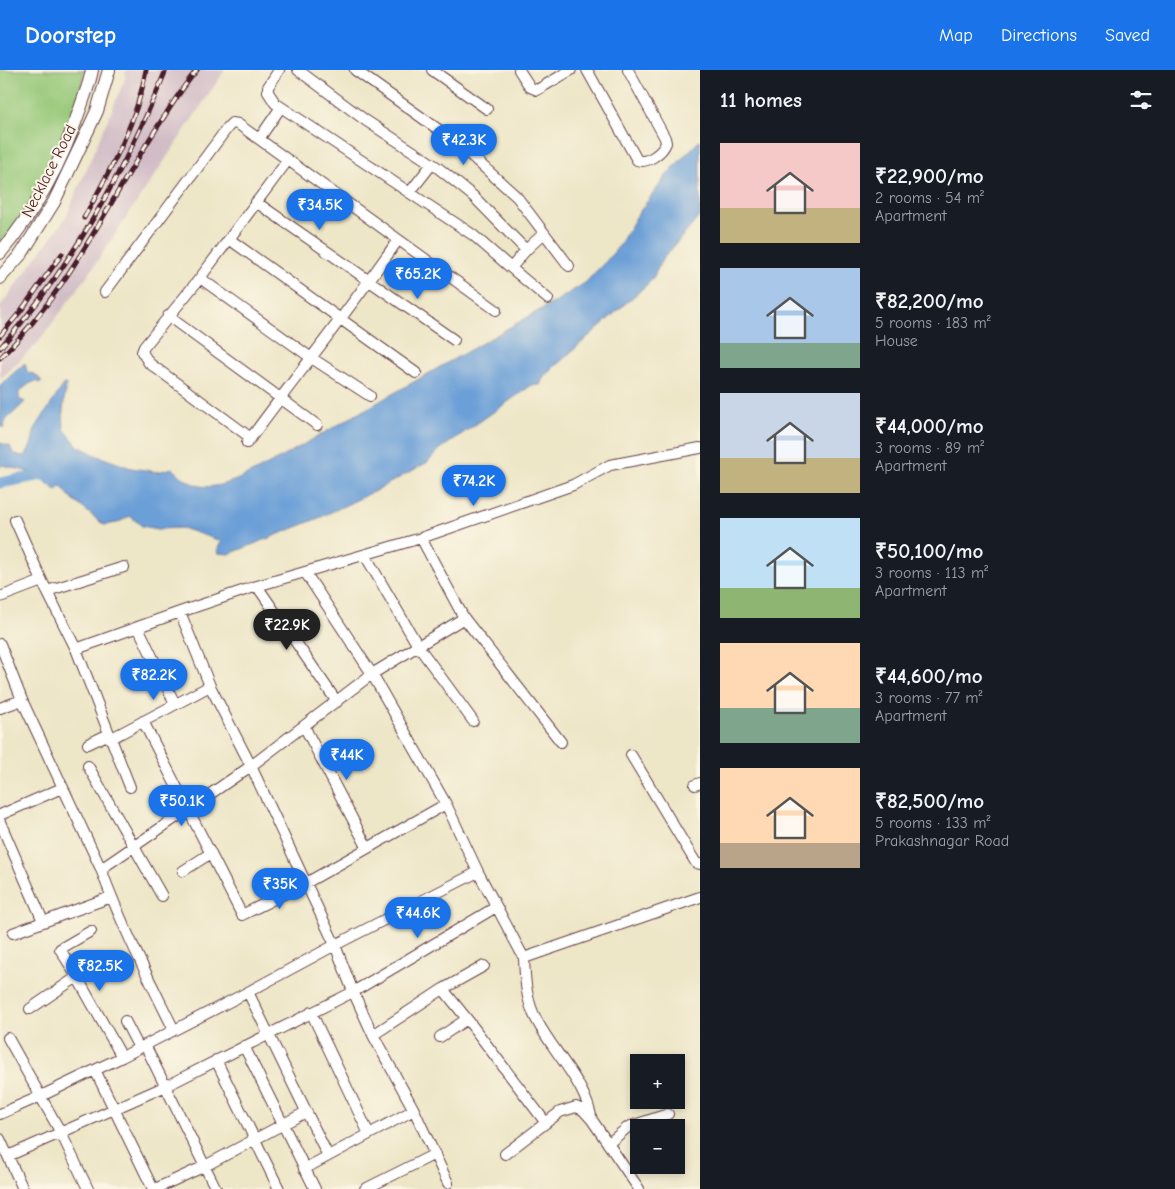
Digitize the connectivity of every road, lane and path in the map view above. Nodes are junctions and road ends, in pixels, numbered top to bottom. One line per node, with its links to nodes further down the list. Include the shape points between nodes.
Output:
1 (92, 70): 18 (main road, Necklace Road, via 72,133)
2 (109, 70): 19 (main road, Necklace Road, via 97,111 54,202)
3 (279, 70): 11 (street, via 268,87 270,97)
4 (298, 70): 15 (street)
5 (355, 70): 20 (street, via 456,142 517,197)
6 (432, 70): 12 (street)
7 (519, 70): 8 (street, via 530,87 537,90)
8 (572, 70)
9 (587, 70): 10 (street, via 637,160 644,162 661,152 666,144 665,138)
10 (628, 70)
11 (282, 107): 13 (street); 16 (street)
12 (487, 109)
13 (259, 139): 14 (street); 30 (street, via 232,123)
14 (288, 160): 17 (street); 22 (street)
15 (432, 164): 16 (street); 23 (street, via 473,196)
16 (410, 192): 26 (street, via 473,235)
17 (256, 202): 21 (street); 29 (street)
18 (26, 217): 19 (main road); 24 (main road, Necklace Road)
19 (39, 226): 27 (main road, Necklace Road, via 22,253)
20 (544, 233): 23 (street); 25 (street)
21 (229, 239): 28 (street); 34 (street)
22 (398, 240): 29 (street); 32 (street)
23 (526, 250): 26 (street)
24 (0, 253)
25 (569, 266)
26 (511, 268): 31 (street)
27 (0, 278)
28 (200, 278): 33 (street); 36 (street)
29 (369, 281): 34 (street); 35 (street)
30 (105, 292)
31 (548, 299)
32 (496, 310)
33 (168, 316): 39 (street); 39 (street, via 144,347 145,358 249,441)
34 (339, 318): 36 (street); 37 (street)
35 (454, 340)
36 (310, 357): 38 (street); 39 (street)
37 (416, 373)
38 (370, 396)
39 (280, 398): 40 (street)
40 (317, 424)
41 (700, 448): 43 (street, via 610,465 573,484)
42 (15, 520): 47 (street)
43 (421, 538): 44 (street); 51 (street)
44 (364, 555): 46 (street); 54 (street)
45 (124, 567): 47 (street)
46 (305, 572): 48 (street); 56 (street)
47 (44, 586): 49 (street); 55 (street)
48 (258, 586): 50 (street); 59 (street)
49 (0, 597)
50 (180, 612): 52 (street); 57 (street)
51 (464, 618): 54 (street); 66 (street)
52 (138, 627): 55 (street); 60 (street)
53 (0, 644): 58 (street)
54 (418, 646): 56 (street); 62 (street)
55 (76, 649): 65 (street)
56 (372, 674): 59 (street); 73 (street)
57 (210, 686): 60 (street); 70 (street)
58 (22, 700): 61 (street); 72 (street)
59 (337, 702): 64 (street)
60 (175, 704): 63 (street)
61 (0, 708)
62 (473, 720)
63 (143, 721): 65 (street); 74 (street)
64 (304, 726): 70 (street); 78 (street)
65 (109, 737): 67 (street); 71 (street)
66 (561, 742)
67 (88, 744)
68 (631, 755): 80 (street, via 696,863)
69 (88, 766): 77 (street)
70 (251, 766): 74 (street); 84 (street)
71 (130, 787)
72 (62, 788): 75 (street); 81 (street)
73 (446, 804): 78 (street); 83 (street)
74 (188, 809): 77 (street); 79 (street)
75 (0, 815)
76 (0, 822): 89 (street)
77 (133, 846): 81 (street); 85 (street)
78 (367, 847): 84 (street)
79 (211, 853): 82 (street); 84 (street, via 242,916)
80 (700, 864)
81 (101, 869): 86 (street)
82 (183, 871)
83 (478, 872): 88 (street); 92 (street)
84 (306, 883): 92 (street)
85 (162, 896)
86 (111, 897): 89 (street); 103 (street)
87 (700, 897): 93 (street)
88 (496, 907): 93 (street); 98 (street)
89 (44, 921): 91 (street)
90 (91, 931): 95 (street, via 60,949)
91 (13, 933)
92 (335, 945): 97 (street); 98 (street)
93 (524, 958): 120 (street, via 528,999 535,1018 581,1087 590,1106)
94 (484, 966): 96 (street)
95 (77, 977): 99 (street); 110 (street)
96 (443, 989): 101 (street); 105 (street)
97 (248, 992): 103 (street); 104 (street)
98 (353, 992): 100 (street); 105 (street)
99 (30, 1009)
100 (311, 1012): 104 (street); 124 (street)
101 (467, 1019): 106 (street); 121 (street)
102 (125, 1021): 109 (street)
103 (174, 1030): 109 (street)
104 (268, 1034): 108 (street); 117 (street)
105 (373, 1034): 116 (street)
106 (440, 1037)
107 (8, 1038): 114 (street)
108 (244, 1046): 111 (street); 122 (street)
109 (142, 1047): 110 (street); 113 (street)
110 (122, 1057): 112 (street)
111 (216, 1060): 113 (street); 126 (street)
112 (95, 1070): 114 (street); 115 (street)
113 (166, 1086): 115 (street); 132 (street)
114 (41, 1096): 118 (street); 123 (street)
115 (114, 1109): 123 (street); 137 (street)
116 (414, 1110): 124 (street); 128 (street)
117 (306, 1112): 122 (street); 131 (street)
118 (0, 1114)
119 (668, 1114): 127 (street, via 628,1127)
120 (592, 1120): 121 (street, via 576,1107 560,1112); 127 (street)
121 (546, 1123): 129 (street)
122 (283, 1125): 126 (street); 133 (street)
123 (61, 1133): 130 (street); 136 (street)
124 (369, 1134): 131 (street)
125 (0, 1139): 130 (street)
126 (255, 1139): 132 (street); 139 (street)
127 (608, 1144): 142 (street)
128 (435, 1154): 134 (street); 141 (street)
129 (505, 1154)
130 (8, 1156): 135 (street)
131 (328, 1156): 133 (street)
132 (205, 1166): 137 (street); 138 (street)
133 (304, 1168): 140 (street)
134 (448, 1182)
135 (23, 1189)
136 (88, 1189)
137 (154, 1189)
138 (216, 1189)
139 (279, 1189)
140 (315, 1189)
141 (366, 1189)
142 (639, 1189)

